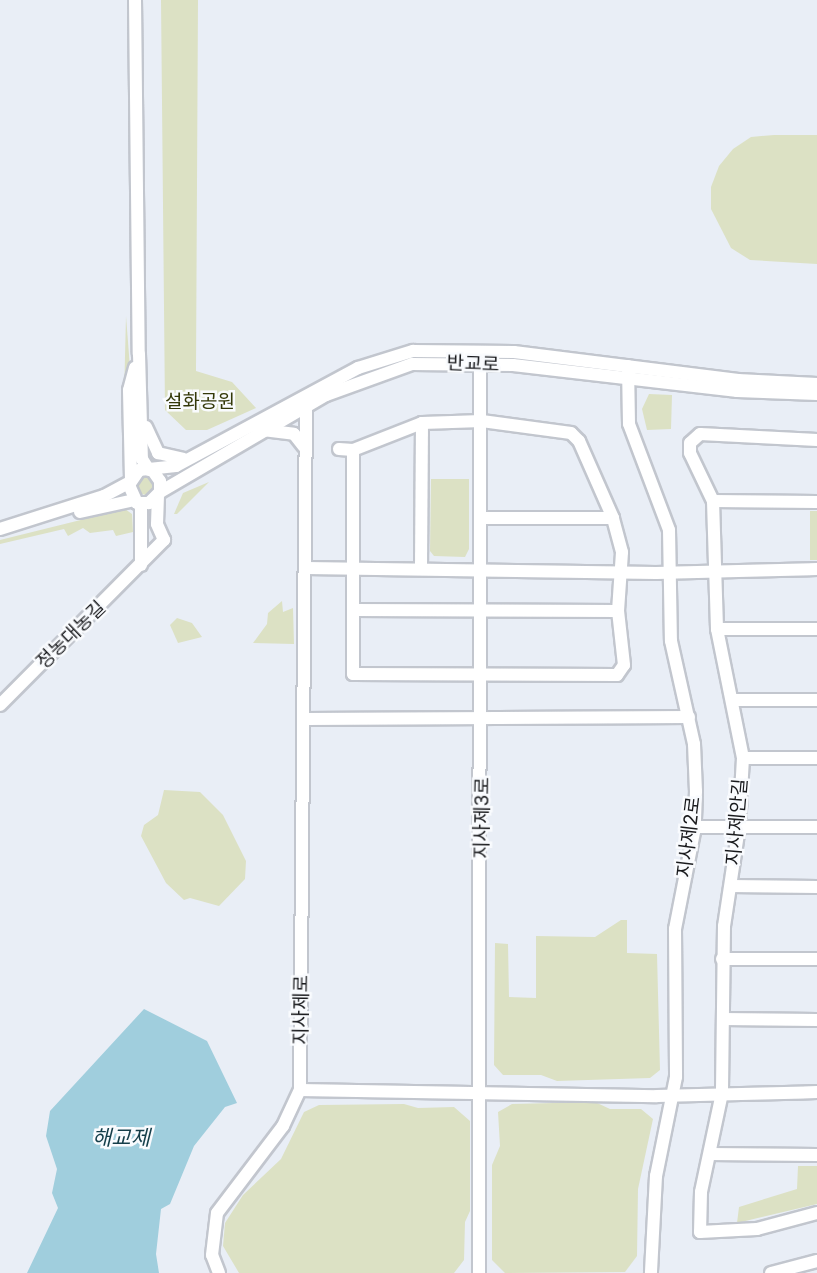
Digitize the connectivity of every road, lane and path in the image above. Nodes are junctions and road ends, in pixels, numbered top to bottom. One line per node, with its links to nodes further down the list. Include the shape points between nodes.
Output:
1 (135, 0): 2 (street)
2 (139, 354): 8 (street); 18 (street, via 129,390)
3 (480, 363): 4 (street, 반교로); 7 (street, 반교로, via 412,363 356,381); 9 (street, 지사제3로)
4 (628, 373): 5 (street, 반교로); 6 (street, 반교로); 16 (street, 반교로, via 492,351 413,351 331,382); 37 (street, 지사제2로, via 629,424 670,530)
5 (817, 384)
6 (817, 394)
7 (306, 407): 11 (street, 반교로); 13 (street, 지사제로)
8 (141, 418): 16 (street, via 158,453); 17 (street, via 142,459)
9 (482, 421): 10 (street); 23 (street, 지사제3로); 24 (street, via 571,433 579,441)
10 (422, 423): 15 (street); 32 (street)
11 (263, 430): 13 (street, via 294,434); 19 (street, 반교로)
12 (817, 440): 20 (street, 지사제안길, via 700,434 690,443 690,453)
13 (304, 447): 30 (street, 지사제로)
14 (339, 449): 15 (street)
15 (353, 450): 31 (street)
16 (183, 459): 17 (street, 반교로, via 176,466)
17 (151, 470): 18 (street, via 138,470); 19 (street, via 160,481)
18 (130, 480): 21 (street); 25 (street, via 104,496)
19 (159, 494): 21 (street); 28 (street)
20 (713, 500): 22 (street); 34 (street, 지사제안길)
21 (138, 502): 25 (street); 27 (street)
22 (817, 502)
23 (481, 518): 24 (street); 33 (street, 지사제3로)
24 (613, 518): 36 (street, via 622,552)
25 (39, 519): 26 (street)
26 (0, 529)
27 (143, 532): 28 (street); 29 (street)
28 (161, 544): 29 (street, 정농대농길)
29 (141, 565): 46 (street, 정농대농길)
30 (306, 568): 31 (street); 48 (street, 지사제로)
31 (354, 568): 32 (street); 38 (street)
32 (421, 568): 33 (street)
33 (481, 568): 36 (street); 39 (street, 지사제3로)
34 (716, 569): 35 (street); 37 (street); 41 (street, 지사제안길)
35 (817, 569)
36 (620, 570): 37 (street); 40 (street)
37 (670, 570): 47 (street, 지사제2로, via 671,641)
38 (354, 610): 39 (street); 43 (street, via 354,674)
39 (482, 610): 40 (street); 43 (street, 지사제3로)
40 (618, 611): 43 (street, via 624,665 617,676)
41 (717, 629): 42 (street); 44 (street, 지사제안길)
42 (817, 629)
43 (483, 675): 49 (street, 지사제3로)
44 (732, 700): 45 (street); 50 (street, 지사제안길)
45 (817, 700)
46 (0, 705)
47 (689, 717): 49 (street); 52 (street, 지사제2로, via 694,744)
48 (306, 719): 49 (street); 61 (street, 지사제로)
49 (483, 719): 62 (street, 지사제3로)
50 (743, 758): 51 (street, 지사제안길); 53 (street, 지사제안길)
51 (817, 758)
52 (695, 827): 53 (street); 63 (street, 지사제2로, via 675,939)
53 (739, 827): 54 (street); 55 (street, 지사제안길)
54 (817, 827)
55 (731, 886): 56 (street, 지사제안길); 57 (street, 지사제안길)
56 (817, 887)
57 (722, 959): 58 (street); 59 (street, 지사제안길)
58 (817, 960)
59 (723, 1019): 60 (street); 65 (street, 지사제안길)
60 (817, 1020)
61 (300, 1090): 62 (street); 70 (street, 지사제로, via 284,1126 216,1213 212,1255)
62 (482, 1092): 63 (street); 71 (street, 지사제3로)
63 (675, 1092): 65 (street); 72 (street, 지사제2로, via 656,1176)
64 (817, 1092): 65 (street)
65 (722, 1093): 66 (street, 지사제안길)
66 (710, 1154): 67 (street); 68 (street, 지사제안길, via 701,1192 700,1232 757,1229)
67 (817, 1155)
68 (817, 1213)
69 (817, 1261): 73 (street)
70 (219, 1273)
71 (480, 1273)
72 (651, 1273)
73 (771, 1273)

